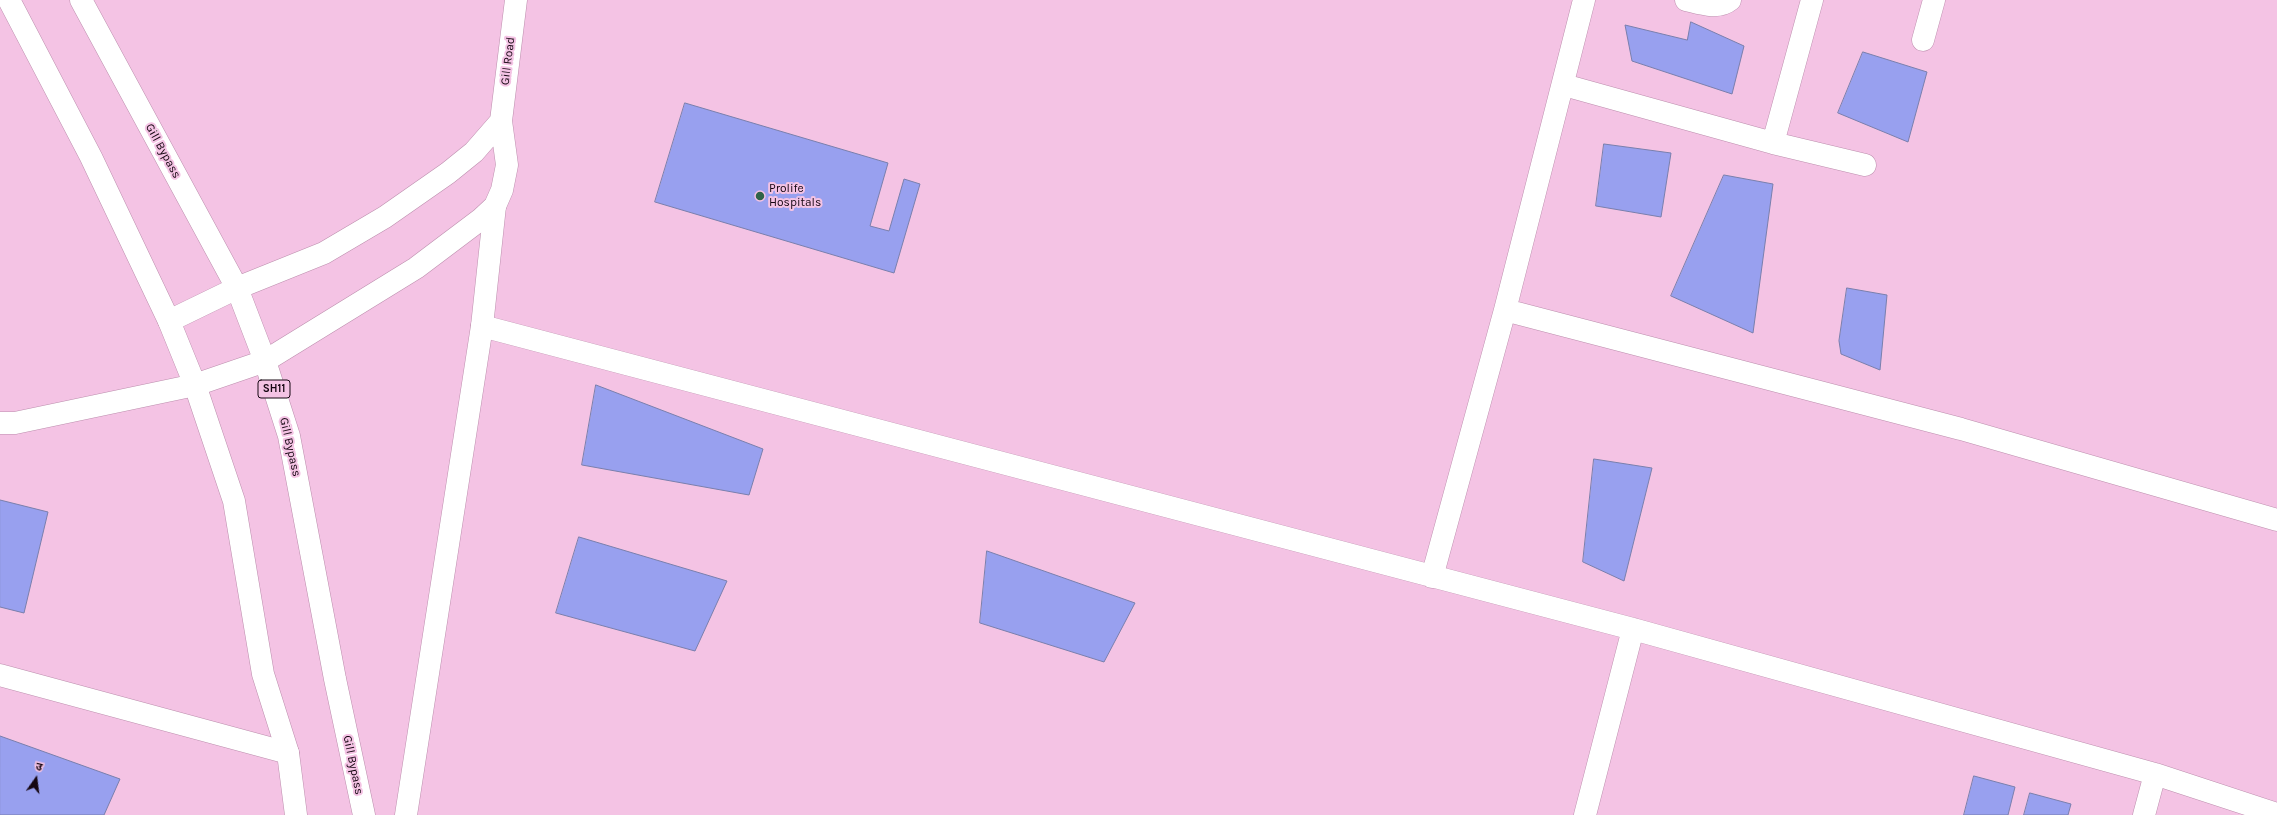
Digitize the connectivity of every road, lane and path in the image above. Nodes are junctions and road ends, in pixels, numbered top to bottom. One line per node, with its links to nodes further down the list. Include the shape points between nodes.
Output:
1 (9, 0): 17 (street, via 91,158)
2 (81, 0): 15 (street, Gill Bypass / SH11)
3 (516, 0): 11 (street, Gill Road)
4 (1584, 0): 10 (street)
5 (1686, 0): 6 (street, via 1711,5 1725,4)
6 (1730, 0)
7 (1812, 0): 12 (street)
8 (1934, 0): 9 (street)
9 (1923, 40)
10 (1564, 85): 12 (street); 16 (street)
11 (501, 122): 14 (street, Gill Road, via 507,165); 15 (street, via 474,152 385,217 324,253)
12 (1773, 143): 13 (street)
13 (1866, 165)
14 (496, 206): 18 (street, Gill Road); 19 (street, via 416,268)
15 (237, 288): 17 (street); 19 (street, Gill Bypass / SH11)
16 (1505, 310): 22 (street, via 1961,429); 23 (street)
17 (169, 321): 20 (street)
18 (482, 326): 23 (street); 31 (street, Gill Road)
19 (265, 361): 20 (street); 30 (street, Gill Bypass / SH11, via 289,436 335,679)
20 (195, 385): 21 (street, via 15,423); 26 (street, via 234,501 263,674)
21 (0, 423)
22 (2277, 520)
23 (1432, 577): 24 (street)
24 (1633, 629): 27 (street); 32 (street)
25 (0, 675): 26 (street)
26 (288, 752): 29 (street)
27 (2154, 774): 28 (street); 33 (street)
28 (2277, 814)
29 (296, 815)
30 (364, 815)
31 (406, 815)
32 (1585, 815)
33 (2144, 815)

